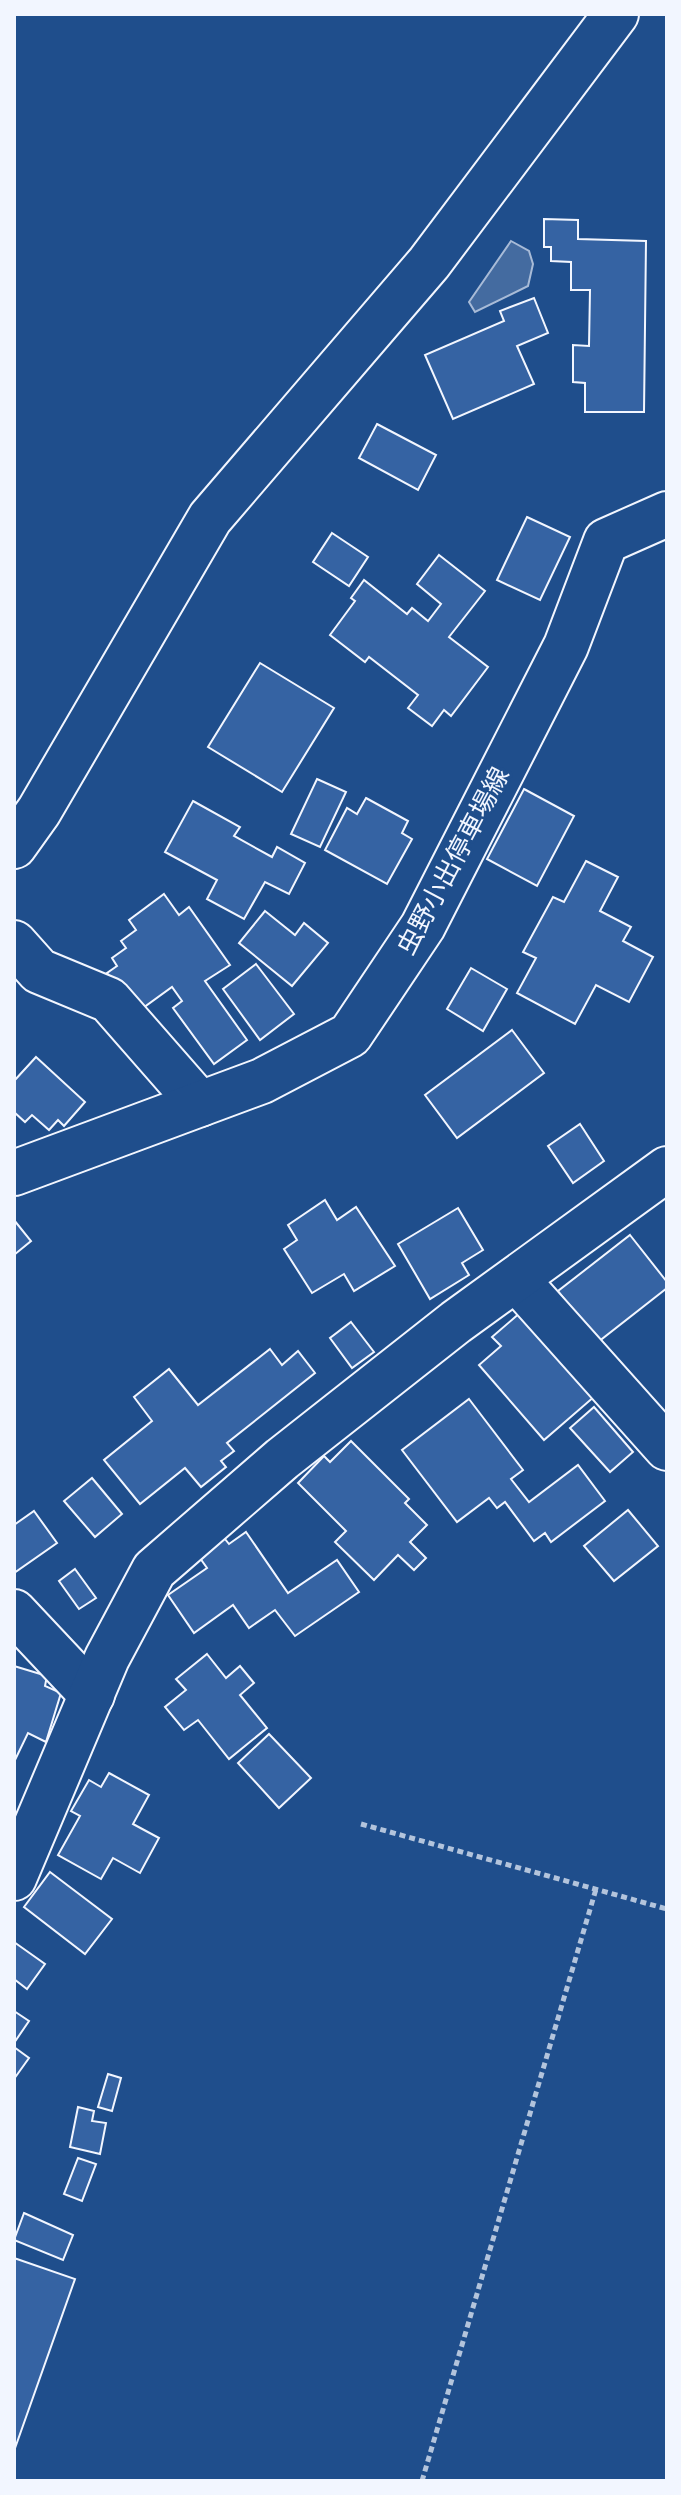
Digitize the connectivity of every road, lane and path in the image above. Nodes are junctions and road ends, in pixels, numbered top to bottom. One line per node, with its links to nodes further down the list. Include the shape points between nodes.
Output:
1 (616, 14): 3 (street, via 429,263 210,518)
2 (667, 514): 5 (street, 虫野小出停車場線, via 606,541 566,646 423,926 350,1035 262,1081)
3 (14, 846)
4 (14, 943): 5 (street, via 39,971 109,1000)
5 (200, 1104): 7 (street, 虫野小出停車場線)
6 (667, 1169): 8 (street)
7 (14, 1173)
8 (516, 1279): 9 (street); 11 (street, via 282,1459 154,1570)
9 (667, 1448)
10 (14, 1612): 11 (street)
11 (92, 1695): 13 (street)
12 (361, 1824): 14 (path)
13 (14, 1878)
14 (596, 1889): 15 (path); 16 (path)
15 (667, 1909)
16 (422, 2481)

